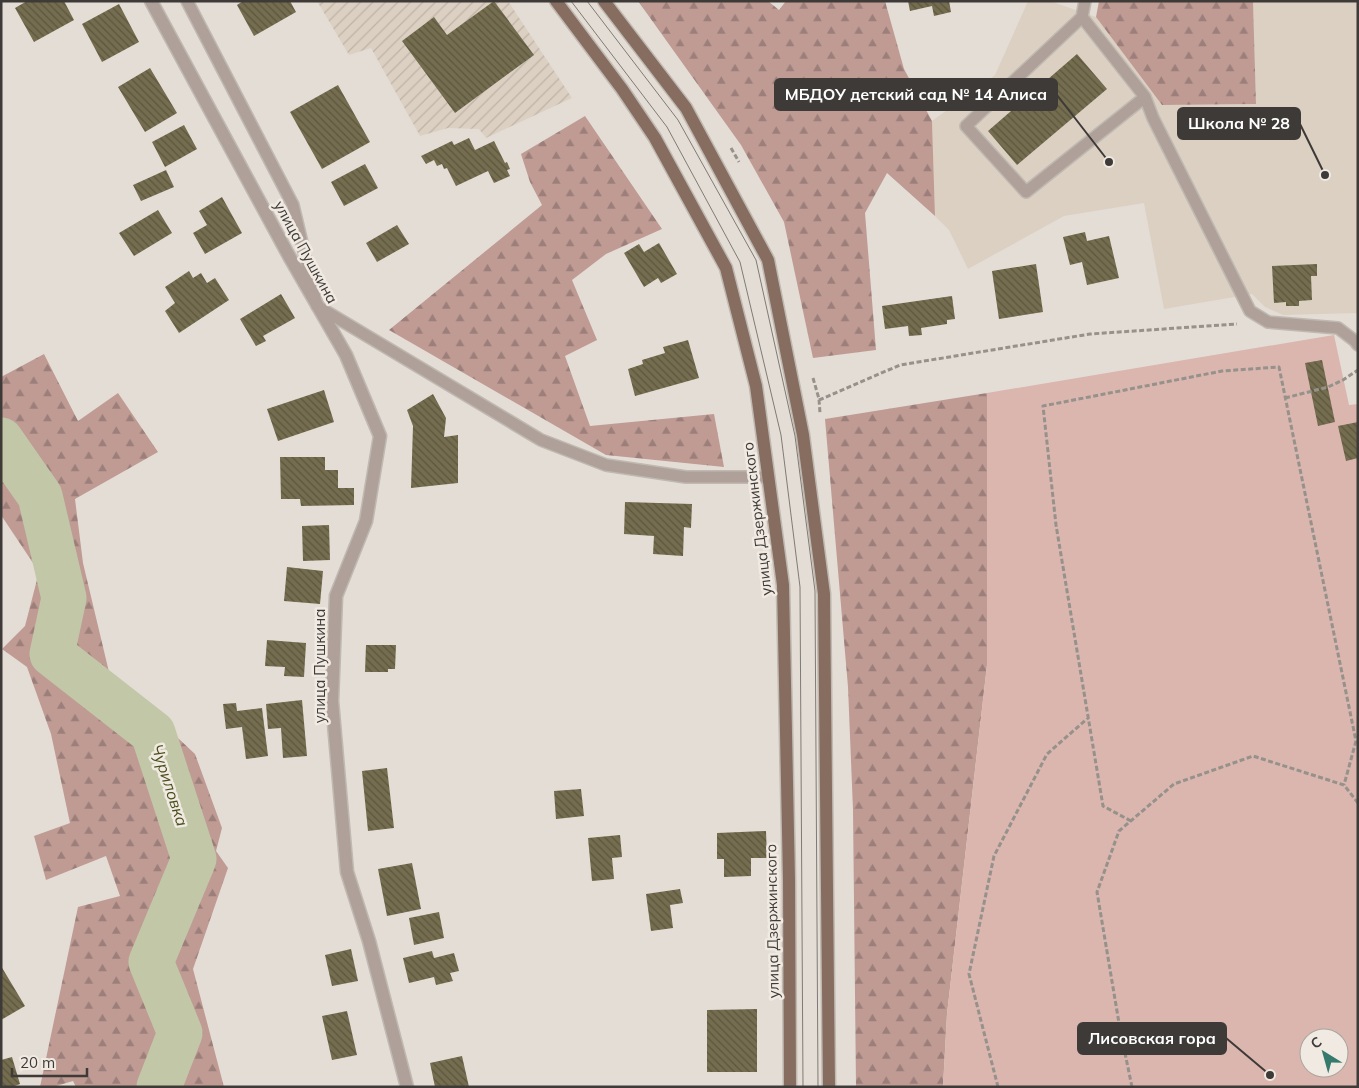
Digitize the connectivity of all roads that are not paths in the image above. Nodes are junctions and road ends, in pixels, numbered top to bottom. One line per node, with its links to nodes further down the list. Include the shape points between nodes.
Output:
1 (151, 1): 8 (street, улица Пушкина)
2 (187, 1): 8 (lane, via 292,205)
3 (556, 1): 10 (main road, улица Дзержинского, via 656,138 726,268 756,386)
4 (604, 1): 13 (main road, via 686,108 768,260 803,435 824,594)
5 (1085, 1): 6 (lane)
6 (1082, 17): 7 (lane); 7 (lane, via 966,126 1026,192)
7 (1144, 97): 9 (lane, via 1250,311 1268,322 1338,328)
8 (317, 306): 10 (lane, via 541,440 606,465 686,477); 11 (street, улица Пушкина, via 346,355 380,436 366,520 336,596 332,701 347,872 369,941)
9 (1358, 345)
10 (768, 477): 12 (main road, улица Дзержинского, via 783,585)
11 (407, 1087)
12 (790, 1087)
13 (829, 1087)

